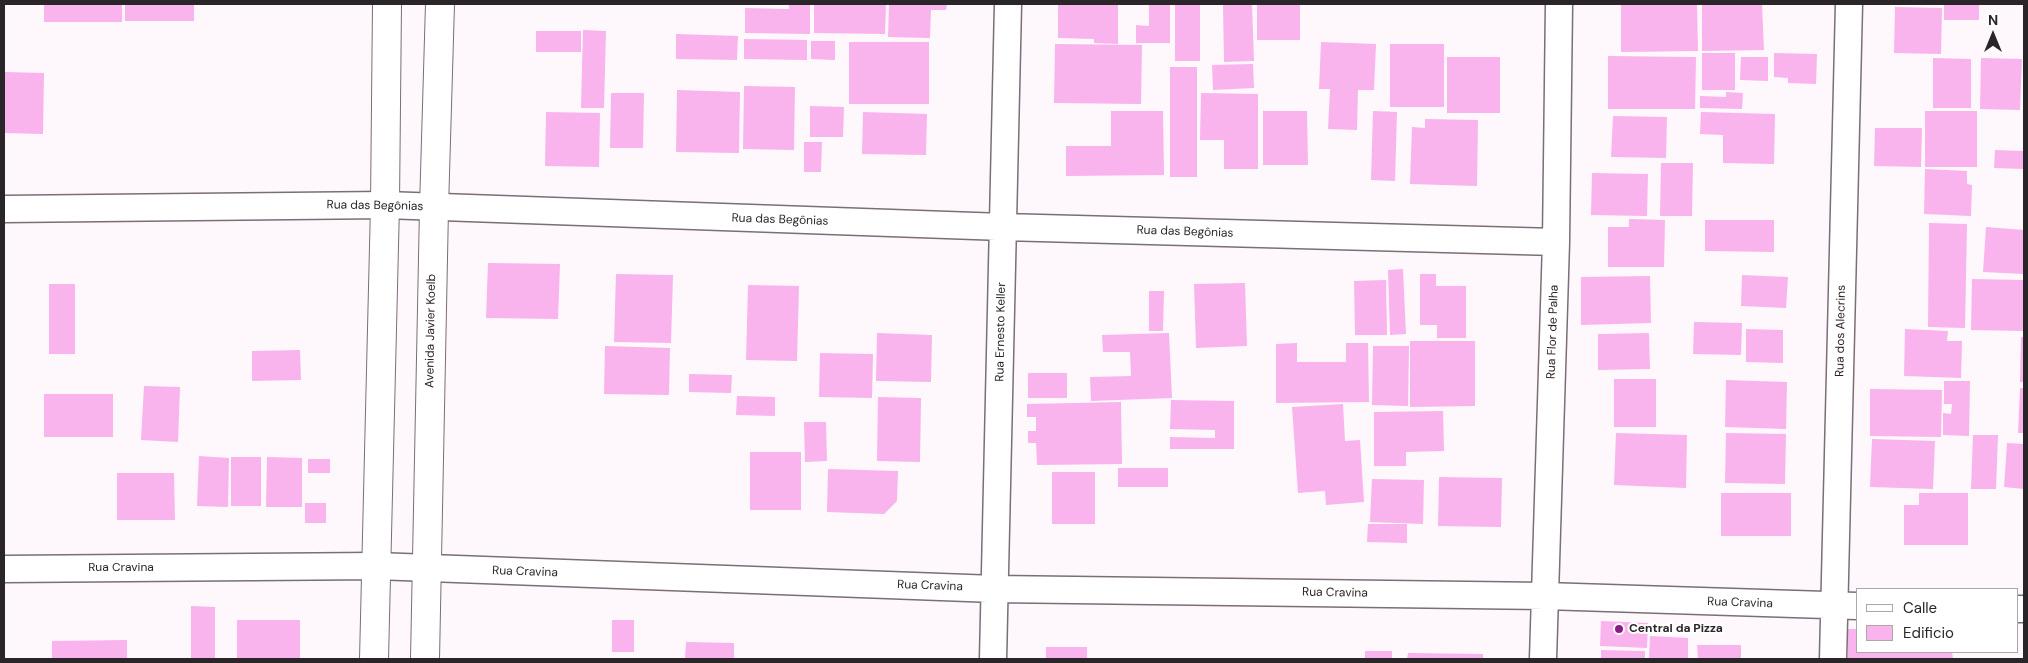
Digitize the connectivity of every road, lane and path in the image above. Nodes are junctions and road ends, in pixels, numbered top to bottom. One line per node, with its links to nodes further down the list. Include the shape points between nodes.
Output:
1 (387, 4): 6 (street)
2 (440, 4): 7 (street, Avenida Javier Koelb)
3 (1008, 4): 9 (street, Rua Ernesto Keller)
4 (1559, 4): 10 (street, Rua Flor de Palha)
5 (1849, 4): 16 (street, Rua dos Alecrins)
6 (385, 205): 7 (street, Rua das Begônias); 8 (street, Rua das Begônias); 11 (street)
7 (434, 208): 9 (street, Rua das Begônias); 12 (street, Avenida Javier Koelb)
8 (4, 209)
9 (1003, 227): 10 (street, Rua das Begônias); 14 (street, Rua Ernesto Keller)
10 (1556, 242): 15 (street, Rua Flor de Palha)
11 (376, 566): 12 (street, Rua Cravina); 13 (street, Rua Cravina); 17 (street)
12 (427, 568): 14 (street, Rua Cravina); 18 (street, Avenida Javier Koelb)
13 (4, 569)
14 (995, 589): 15 (street, Rua Cravina); 19 (street, Rua Ernesto Keller)
15 (1545, 596): 16 (street, Rua Cravina); 20 (street, Rua Flor de Palha)
16 (1846, 606): 21 (street, Rua dos Alecrins)
17 (374, 659)
18 (426, 659)
19 (993, 659)
20 (1543, 659)
21 (1833, 659)

